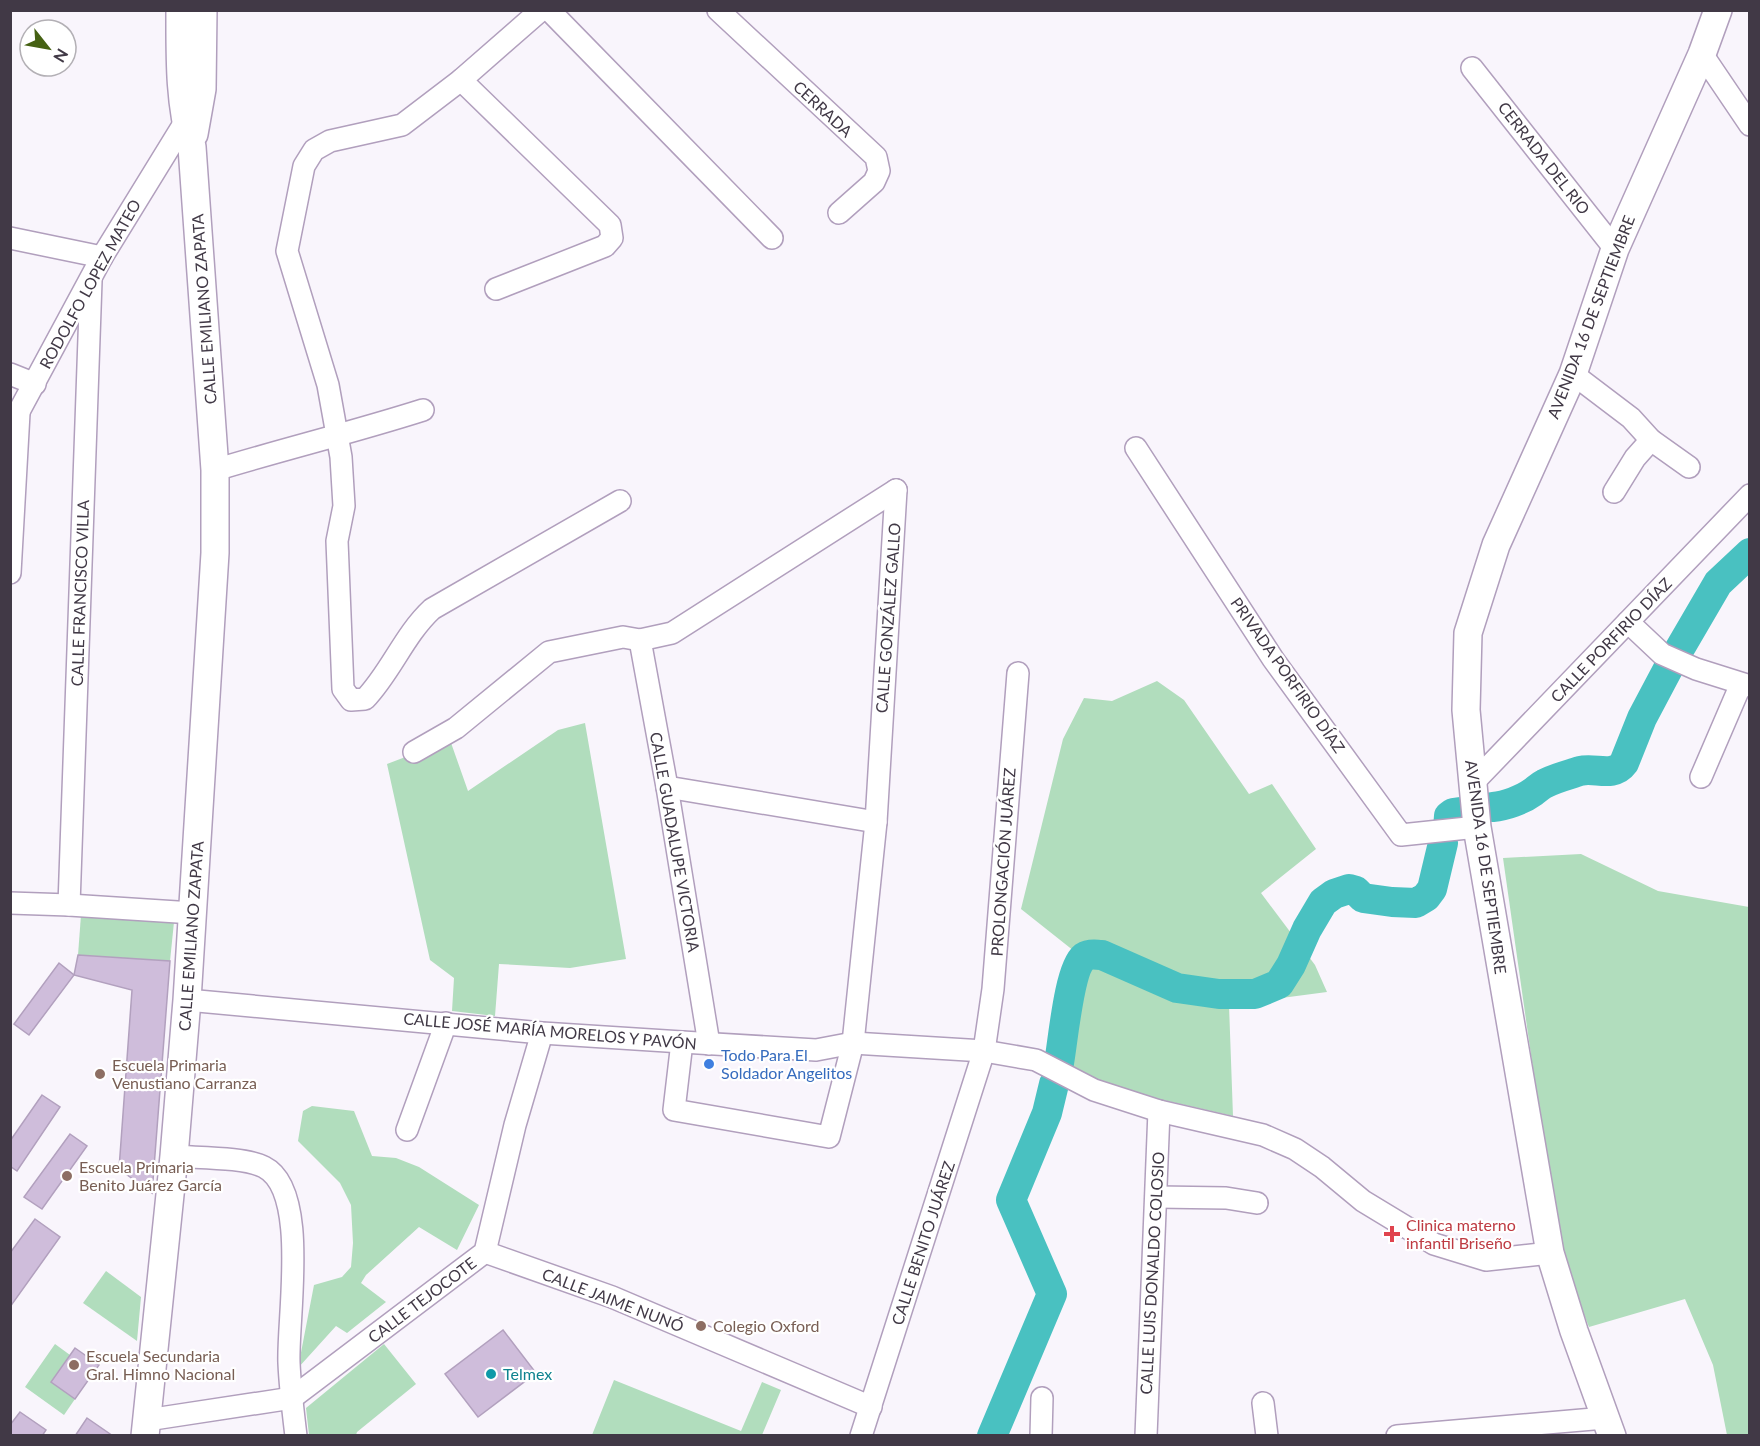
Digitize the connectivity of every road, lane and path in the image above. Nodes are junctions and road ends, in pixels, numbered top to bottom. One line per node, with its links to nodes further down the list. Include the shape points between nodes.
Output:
1 (180, 10): 11 (main road, CALLE EMILIANO ZAPATA, via 180,90)
2 (203, 10): 11 (main road, CALLE EMILIANO ZAPATA, via 202,89)
3 (541, 10): 9 (street)
4 (549, 10): 14 (street)
5 (717, 10): 12 (street, CERRADA, via 876,157 879,171 874,182)
6 (1718, 10): 7 (main road, AVENIDA 16 DE SEPTIEMBRE)
7 (1702, 54): 10 (street); 15 (main road, AVENIDA 16 DE SEPTIEMBRE)
8 (1472, 68): 15 (street, CERRADA DEL RIO)
9 (461, 80): 18 (street, via 610,225 612,238 604,246); 24 (street, via 402,125 330,141 314,150 304,166 287,252 328,385)
10 (1749, 125)
11 (192, 129): 16 (street, RODOLFO LOPEZ MATEO); 28 (main road, CALLE EMILIANO ZAPATA)
12 (839, 213)
13 (10, 238): 16 (street)
14 (772, 238)
15 (1615, 249): 20 (main road, AVENIDA 16 DE SEPTIEMBRE)
16 (102, 257): 17 (street, RODOLFO LOPEZ MATEO)
17 (91, 281): 21 (street, RODOLFO LOPEZ MATEO); 44 (street, CALLE FRANCISCO VILLA)
18 (496, 289)
19 (10, 374): 21 (street)
20 (1573, 374): 25 (street, via 1631,418); 39 (main road, AVENIDA 16 DE SEPTIEMBRE, via 1496,545 1468,633 1466,710)
21 (35, 384): 23 (street, RODOLFO LOPEZ MATEO)
22 (423, 410): 24 (street)
23 (15, 421): 32 (street)
24 (337, 436): 28 (street); 31 (street, via 344,506 337,541 343,689 351,700 365,699 378,686 417,622 432,609)
25 (1651, 440): 27 (street); 29 (street)
26 (1136, 447): 42 (street, PRIVADA PORFIRIO DÍAZ, via 1273,659 1401,835)
27 (1689, 467)
28 (215, 470): 45 (main road, CALLE EMILIANO ZAPATA, via 215,554)
29 (1614, 492)
30 (1749, 495): 33 (street, CALLE PORFIRIO DÍAZ)
31 (620, 501)
32 (10, 573)
33 (1628, 622): 36 (street, via 1662,654); 39 (street, CALLE PORFIRIO DÍAZ)
34 (640, 640): 37 (street, via 623,637 549,652 456,728); 40 (street, CALLE GUADALUPE VICTORIA); 41 (street, CALLE GONZÁLEZ GALLO, via 672,633 896,490)
35 (1018, 673): 52 (street, PROLONGACIÓN JUÁREZ, via 993,989)
36 (1745, 685): 38 (street)
37 (414, 752)
38 (1701, 777)
39 (1472, 784): 42 (main road, AVENIDA 16 DE SEPTIEMBRE)
40 (667, 788): 41 (street); 51 (street, CALLE GUADALUPE VICTORIA)
41 (876, 822): 50 (street, CALLE GONZÁLEZ GALLO)
42 (1477, 827): 59 (main road, AVENIDA 16 DE SEPTIEMBRE)
43 (10, 903): 44 (street)
44 (69, 905): 45 (street)
45 (193, 913): 46 (main road, CALLE EMILIANO ZAPATA)
46 (187, 1000): 47 (street, CALLE JOSÉ MARÍA MORELOS Y PAVÓN); 55 (main road, CALLE EMILIANO ZAPATA)
47 (446, 1023): 48 (street, CALLE JOSÉ MARÍA MORELOS Y PAVÓN); 54 (street)
48 (543, 1033): 49 (street, CALLE JOSÉ MARÍA MORELOS Y PAVÓN); 58 (street, CALLE TEJOCOTE, via 515,1125)
49 (682, 1042): 50 (street, CALLE GONZÁLEZ GALLO, via 674,1110 829,1137); 51 (street, CALLE JOSÉ MARÍA MORELOS Y PAVÓN)
50 (853, 1043): 51 (street, CALLE JOSÉ MARÍA MORELOS Y PAVÓN, via 816,1050); 52 (street, CALLE JOSÉ MARÍA MORELOS Y PAVÓN)
51 (709, 1044)
52 (984, 1051): 53 (street, via 1036,1060 1094,1090); 63 (street, CALLE BENITO JUÁREZ)
53 (1160, 1111): 56 (street, CALLE LUIS DONALDO COLOSIO); 59 (street, via 1263,1135 1295,1149 1363,1201 1434,1244 1486,1260)
54 (407, 1130)
55 (174, 1156): 60 (street, via 264,1166 275,1175 288,1199 293,1240 289,1362); 65 (main road, CALLE EMILIANO ZAPATA)
56 (1157, 1197): 57 (street, via 1226,1198); 69 (street, CALLE LUIS DONALDO COLOSIO)
57 (1257, 1203)
58 (485, 1252): 60 (street, CALLE TEJOCOTE); 63 (street, CALLE JAIME NUNÓ, via 612,1297)
59 (1550, 1253): 64 (main road, AVENIDA 16 DE SEPTIEMBRE)
60 (292, 1398): 65 (street); 66 (street)
61 (1042, 1398): 68 (street)
62 (1263, 1403): 70 (street)
63 (871, 1407): 67 (street, CALLE BENITO JUÁREZ)
64 (1609, 1427): 71 (street)
65 (146, 1428)
66 (296, 1436)
67 (861, 1436)
68 (1041, 1436)
69 (1146, 1436)
70 (1267, 1436)
71 (1397, 1436)

